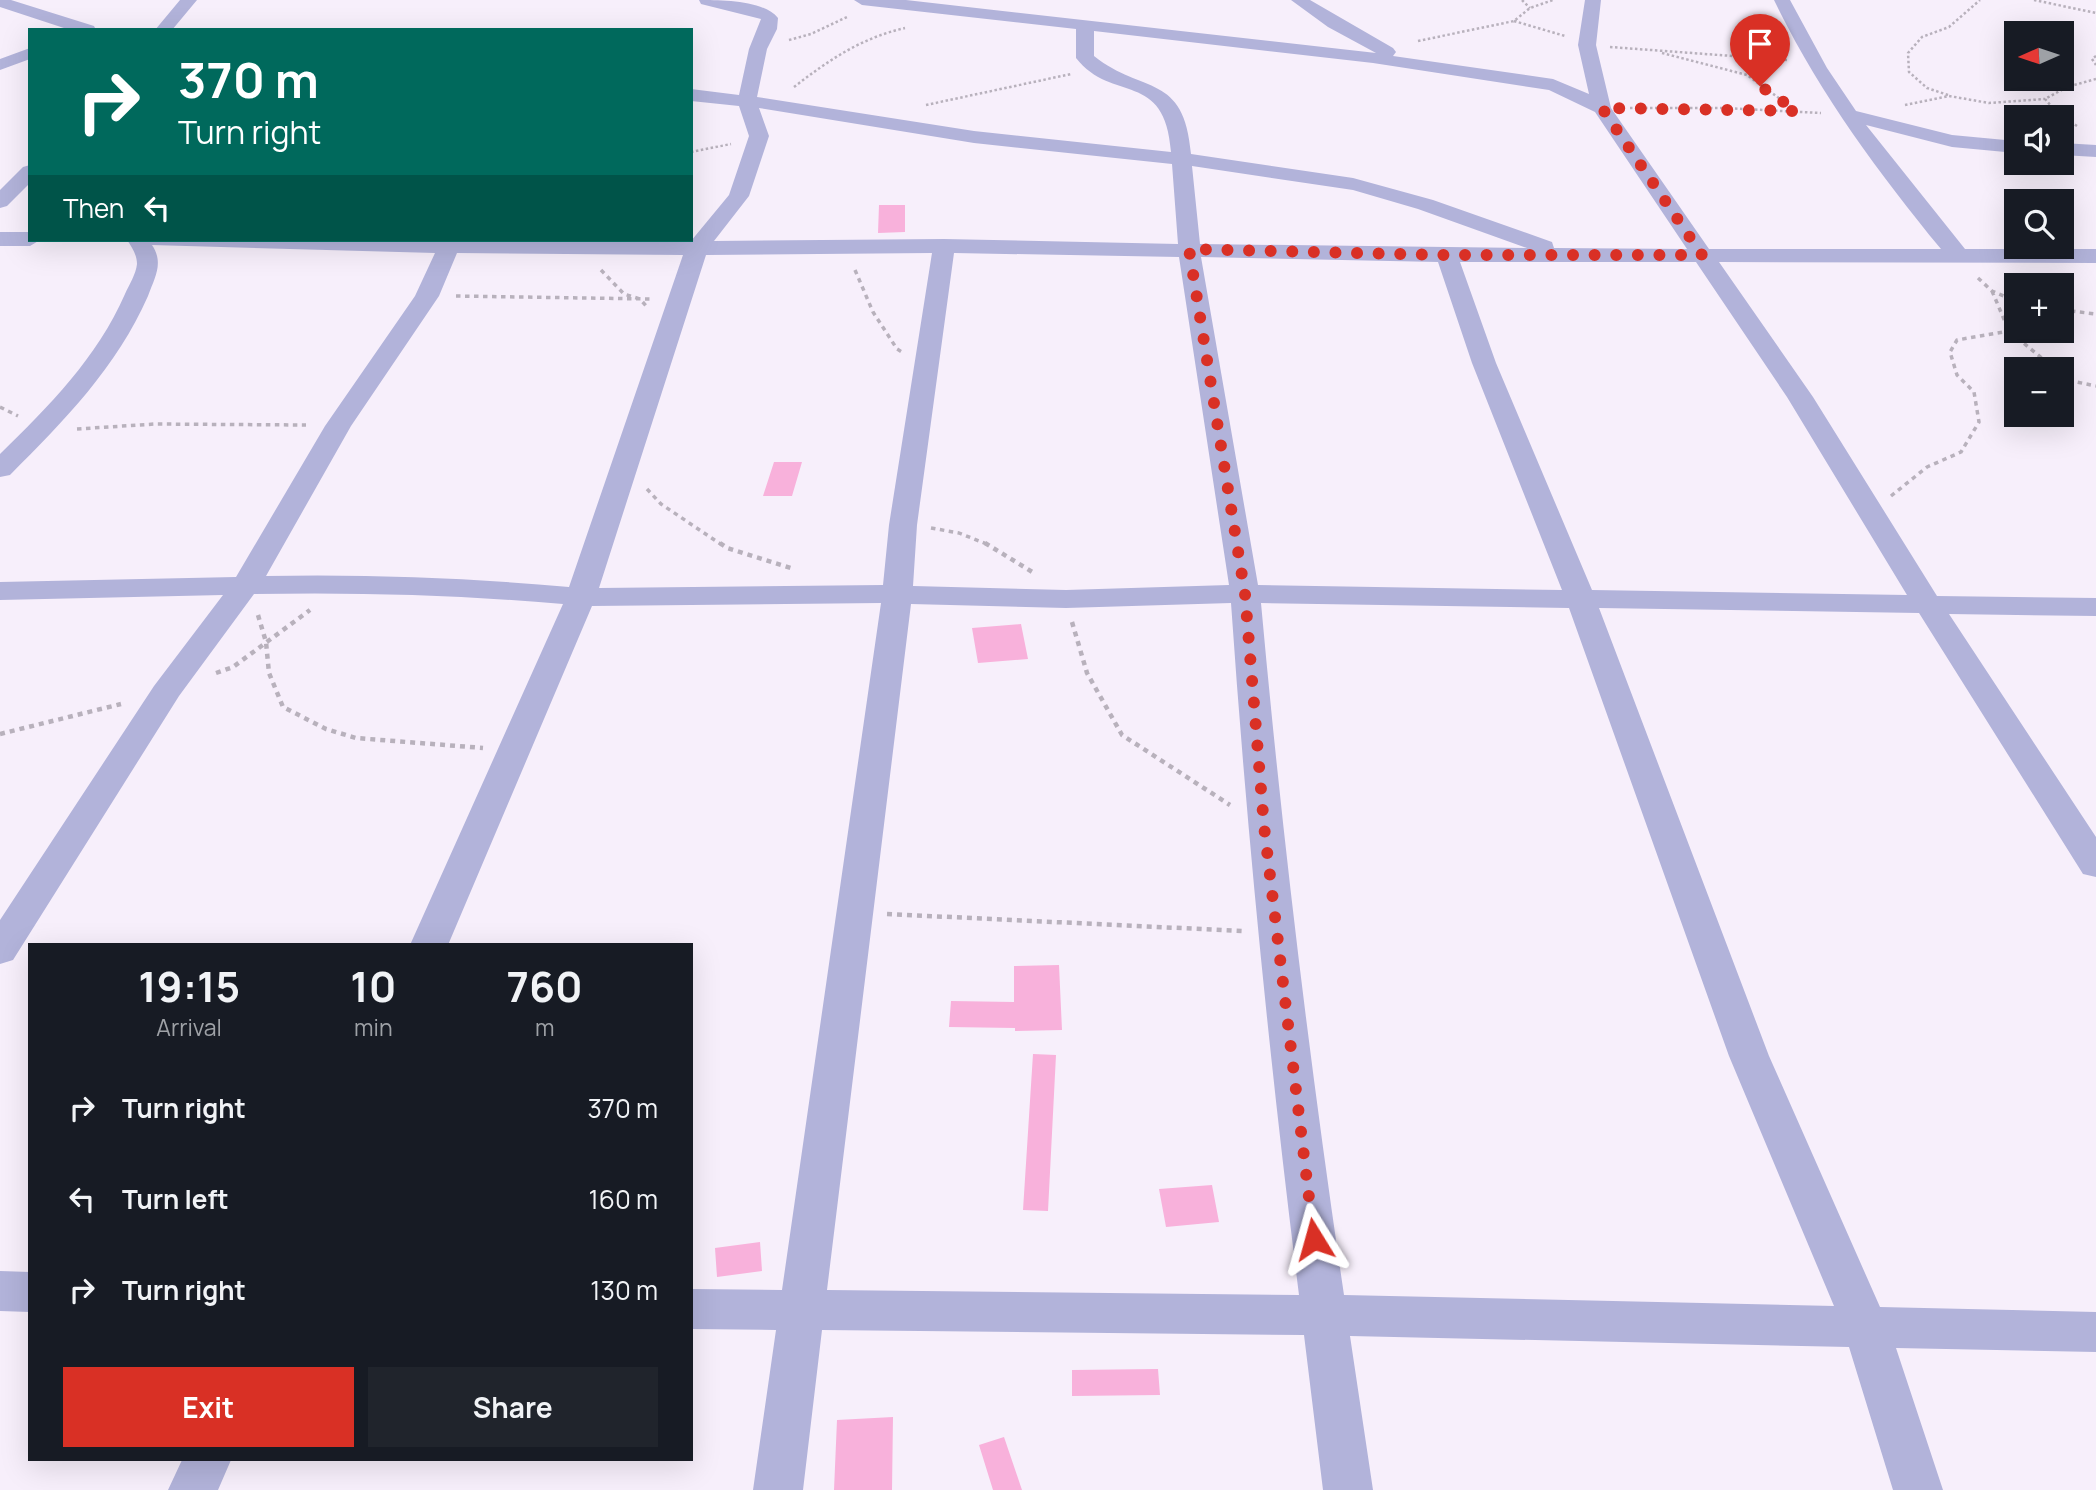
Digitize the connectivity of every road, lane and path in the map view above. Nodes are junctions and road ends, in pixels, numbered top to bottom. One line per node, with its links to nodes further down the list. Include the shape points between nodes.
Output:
1 (189, 0): 18 (street)
2 (707, 0): 21 (street, via 771,18)
3 (862, 0): 12 (street)
4 (1299, 0): 22 (street)
5 (1522, 0): 13 (path)
6 (1553, 0): 13 (path)
7 (1593, 0): 20 (street)
8 (1782, 0): 26 (street)
9 (1980, 0): 34 (path, via 1949,27 1922,37 1908,53 1909,72 1927,88)
10 (2034, 0): 14 (path)
11 (0, 2): 17 (street)
12 (882, 2): 16 (street); 21 (path, via 811,34)
13 (1530, 8): 15 (path)
14 (2096, 13)
15 (1514, 21): 20 (path); 22 (path)
16 (1084, 25): 29 (street); 30 (street, via 1086,58)
17 (82, 28)
18 (165, 28)
19 (908, 28): 32 (path, via 863,39)
20 (1587, 46): 23 (path); 38 (street)
21 (758, 49): 36 (street)
22 (1381, 49): 29 (street)
23 (1651, 50): 26 (path); 39 (path, via 1747,75)
24 (28, 54): 27 (street)
25 (2096, 56): 28 (path, via 2092,59)
26 (1812, 60): 40 (street)
27 (0, 65)
28 (2096, 65)
29 (1418, 66): 38 (street, via 1553,85)
30 (1096, 69): 37 (path); 47 (street, via 1163,97 1179,127)
31 (2096, 79): 35 (path)
32 (793, 88)
33 (693, 95): 36 (street)
34 (1949, 96): 35 (path, via 1989,103); 40 (path, via 1916,101 1884,113)
35 (2045, 99): 41 (path, via 2058,114)
36 (747, 101): 42 (street); 47 (street, via 972,137)
37 (923, 106)
38 (1602, 108): 39 (path); 63 (street)
39 (1797, 111): 40 (path)
40 (1851, 116): 43 (street, via 1952,141); 60 (street)
41 (2086, 131)
42 (759, 136): 46 (path); 59 (street, via 739,196)
43 (2004, 146)
44 (2074, 150): 45 (street)
45 (2096, 151)
46 (693, 152)
47 (1183, 158): 58 (street); 62 (street, via 1354,185)
48 (28, 173): 49 (street)
49 (0, 202)
50 (0, 239): 51 (street)
51 (28, 239)
52 (139, 242): 80 (street, via 148,265 130,314 104,357)
53 (352, 242): 54 (street)
54 (449, 243): 57 (street); 66 (street)
55 (944, 246): 56 (street); 58 (street); 76 (street)
56 (845, 247): 59 (street); 76 (path, via 873,312 897,349)
57 (577, 249): 59 (street); 67 (path, via 624,294)
58 (1189, 249): 61 (street); 88 (street)
59 (695, 250): 68 (street)
60 (1956, 254): 63 (street); 64 (street)
61 (1447, 255): 62 (street); 92 (street, via 1484,363)
62 (1568, 255): 63 (street)
63 (1702, 255): 83 (street, via 1800,397)
64 (2096, 256)
65 (1992, 291): 71 (path)
66 (427, 296): 67 (path); 79 (street)
67 (640, 299): 68 (path); 72 (path)
68 (679, 299): 72 (street)
69 (2074, 311): 70 (path)
70 (2096, 314)
71 (2004, 319)
72 (669, 330): 81 (street)
73 (2004, 332): 83 (path, via 1957,340 1950,352 1957,375 1974,392 1979,422 1961,452 1927,467)
74 (2024, 343): 75 (path)
75 (2040, 357)
76 (926, 367): 84 (street)
77 (2074, 381): 78 (path)
78 (2096, 386)
79 (338, 426): 80 (path, via 155,425); 86 (street)
80 (38, 432): 82 (street)
81 (625, 466): 85 (path, via 661,504 727,548); 90 (street)
82 (0, 469)
83 (1869, 509): 93 (street)
84 (903, 525): 89 (street); 91 (path, via 956,530 1016,560)
85 (796, 569)
86 (245, 586): 87 (street); 90 (street, via 461,586); 95 (path, via 260,622 269,673 283,707 356,738); 101 (street, via 165,693)
87 (0, 591)
88 (1245, 594): 91 (street); 92 (street); 96 (street)
89 (897, 595): 90 (street); 91 (street); 98 (street)
90 (581, 597): 95 (street)
91 (1066, 598): 96 (path, via 1087,673 1122,735)
92 (1581, 600): 93 (street); 107 (street, via 1749,1056)
93 (1929, 606): 94 (street); 97 (street)
94 (2096, 607)
95 (513, 750): 100 (street)
96 (1264, 826): 99 (street)
97 (2096, 865)
98 (855, 913): 99 (path); 105 (street)
99 (1276, 933): 106 (street)
100 (430, 943)
101 (0, 950)
102 (0, 1291): 103 (street)
103 (28, 1292)
104 (693, 1309): 105 (street)
105 (802, 1312): 106 (street); 111 (street)
106 (1324, 1315): 107 (street); 112 (street)
107 (1866, 1328): 108 (street); 113 (street)
108 (2096, 1332)
109 (206, 1461): 110 (street)
110 (193, 1490)
111 (778, 1490)
112 (1348, 1490)
113 (1918, 1490)

